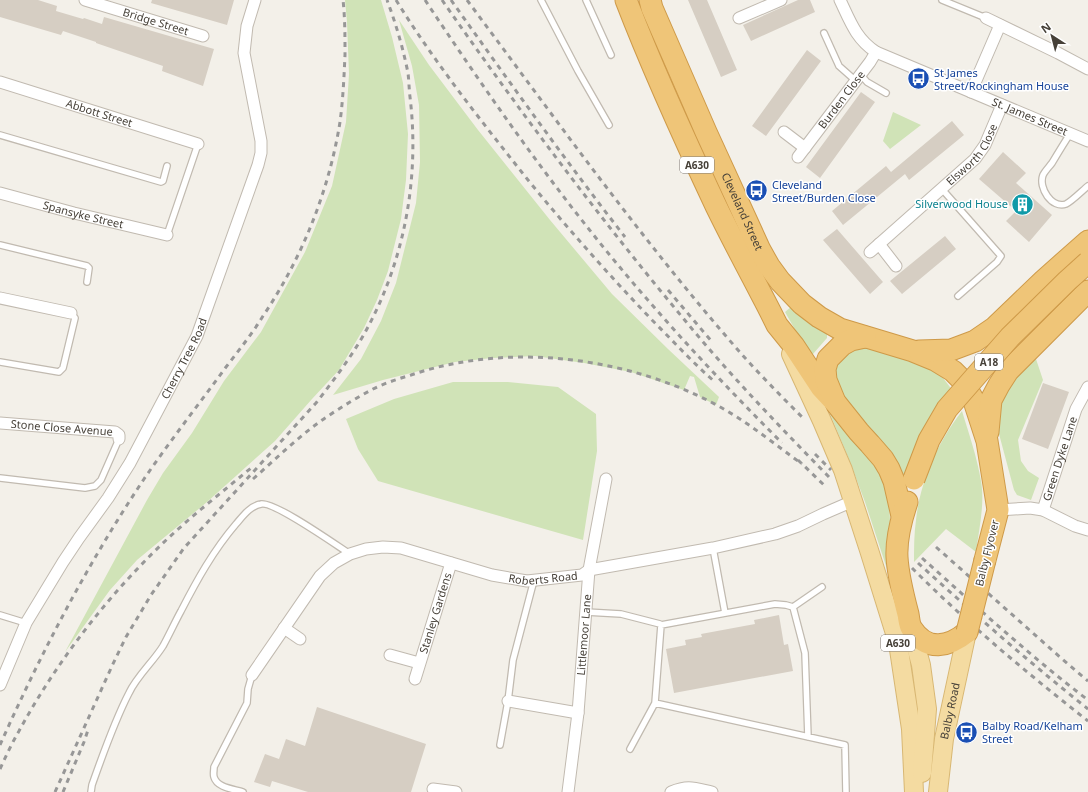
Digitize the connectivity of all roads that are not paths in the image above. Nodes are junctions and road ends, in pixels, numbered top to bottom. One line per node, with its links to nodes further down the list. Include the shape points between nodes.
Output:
1 (85, 0): 14 (street, Bridge Street)
2 (255, 0): 75 (street, Cherry Tree Road, via 247,26 244,53 261,153 197,336 130,463 63,562)
3 (541, 0): 23 (lane)
4 (586, 0): 16 (lane)
5 (626, 0): 47 (highway, Cleveland Street / A630, via 646,52 710,193)
6 (650, 0): 48 (highway, Cleveland Street / A630, via 706,132 769,266 802,304 819,317 840,329)
7 (781, 0): 10 (street)
8 (840, 0): 15 (street, St. James Street, via 853,29 867,46)
9 (942, 0): 11 (lane)
10 (739, 18)
11 (986, 18): 12 (street)
12 (1000, 25): 17 (street); 21 (street)
13 (824, 33): 18 (lane, via 839,66)
14 (204, 36)
15 (876, 52): 18 (street, Burden Close); 21 (street, St. James Street)
16 (611, 55)
17 (1088, 69)
18 (858, 78): 20 (lane); 29 (street, Burden Close)
19 (0, 82): 28 (street, Abbott Street)
20 (886, 92)
21 (971, 92): 22 (street, St. James Street)
22 (1002, 106): 25 (street, St. James Street); 33 (street, Elsworth Close, via 985,145 974,159)
23 (609, 124)
24 (784, 132): 29 (street)
25 (1070, 134): 27 (street, St. James Street); 32 (lane, via 1045,171 1042,186 1047,196 1061,204 1067,204)
26 (0, 135): 31 (lane, via 161,182 164,182)
27 (1088, 141)
28 (198, 144): 36 (lane)
29 (806, 148): 30 (street, Burden Close)
30 (798, 157)
31 (168, 166)
32 (1088, 186)
33 (942, 188): 40 (street, Elsworth Close, via 874,248); 44 (lane, via 1001,256)
34 (0, 193): 36 (street, Spansyke Street)
35 (1088, 232): 41 (street)
36 (167, 236)
37 (1088, 241): 41 (highway, Balby Flyover / A18)
38 (0, 244): 42 (lane, via 87,266)
39 (1088, 262): 63 (highway, A18, bridge, via 1010,337 947,410 929,440)
40 (896, 266)
41 (1044, 280): 49 (highway, Balby Flyover / A18, via 994,328 975,341 951,350)
42 (87, 282)
43 (1088, 291): 57 (highway, A18, via 1008,371 991,400)
44 (958, 296)
45 (0, 298): 46 (street)
46 (71, 313): 50 (lane, via 75,318 63,368 58,372)
47 (777, 325): 52 (highway, Cleveland Street / A630, via 821,388); 60 (main road, Cleveland Street / A630, via 822,421)
48 (865, 337): 49 (highway, Balby Flyover / A630); 52 (highway, A630, via 842,345 828,359 825,369 826,380)
49 (912, 351): 57 (highway, Balby Flyover / A630, via 935,360 962,380 974,400)
50 (0, 362)
51 (1088, 387): 54 (street, Green Dyke Lane)
52 (835, 402): 63 (highway, A630, via 889,469)
53 (1088, 408): 54 (street)
54 (1076, 409): 62 (street, Green Dyke Lane)
55 (0, 423): 56 (street, Stone Close Avenue, via 115,432)
56 (119, 439): 58 (lane, via 101,480 95,486 85,488)
57 (987, 441): 61 (highway, Balby Flyover / A630)
58 (0, 478)
59 (606, 479): 68 (street, Littlemoor Lane)
60 (853, 501): 65 (street, Roberts Road, via 775,534); 102 (main road, A630, via 898,643 911,729)
61 (998, 510): 62 (street); 79 (highway, Balby Flyover / A630, bridge)
62 (1043, 510): 64 (street, via 1069,524)
63 (902, 516): 78 (highway, A630, via 897,556 901,590)
64 (1088, 530)
65 (713, 548): 68 (street, Roberts Road); 73 (lane)
66 (350, 554): 67 (street, Roberts Road, via 366,549 401,548); 77 (street, Roberts Road, via 334,563 320,576); 92 (lane, via 272,506 262,504 246,512 208,561 164,644 130,691 113,727)
67 (451, 563): 69 (street, Roberts Road, via 492,575); 82 (street, Stanley Gardens)
68 (589, 570): 69 (street, Roberts Road, via 582,575); 72 (street, Littlemoor Lane)
69 (534, 580): 86 (lane, via 513,660)
70 (822, 587): 71 (lane)
71 (793, 607): 73 (lane, via 774,604); 89 (lane, via 805,653)
72 (586, 612): 76 (lane, via 621,614); 88 (street, Littlemoor Lane)
73 (725, 613): 76 (lane)
74 (0, 615): 75 (lane)
75 (26, 623): 85 (street, Cherry Tree Road)
76 (661, 625): 87 (lane)
77 (284, 628): 80 (street); 83 (street, Roberts Road)
78 (911, 628): 79 (highway, A630, via 920,639 938,645 951,642); 103 (main road, A630, via 921,665 928,709)
79 (967, 632): 104 (main road, Balby Road / A630, via 944,739)
80 (300, 639)
81 (390, 655): 82 (street, Stanley Gardens)
82 (420, 663): 84 (street, Stanley Gardens)
83 (252, 675): 96 (lane, via 247,703 214,767 213,776 216,782 224,787)
84 (415, 679)
85 (0, 685)
86 (508, 701): 88 (street); 90 (lane)
87 (655, 703): 89 (lane); 91 (lane)
88 (578, 713): 98 (street, Littlemoor Lane)
89 (808, 737): 101 (lane, via 845,745)
90 (500, 745)
91 (630, 749)
92 (92, 785): 94 (lane); 95 (lane)
93 (433, 789): 97 (street)
94 (91, 792)
95 (96, 792)
96 (243, 792)
97 (456, 792)
98 (568, 792)
99 (671, 792): 100 (street, via 691,787)
100 (712, 792)
101 (846, 792)
102 (914, 792)
103 (920, 792)
104 (938, 792)

